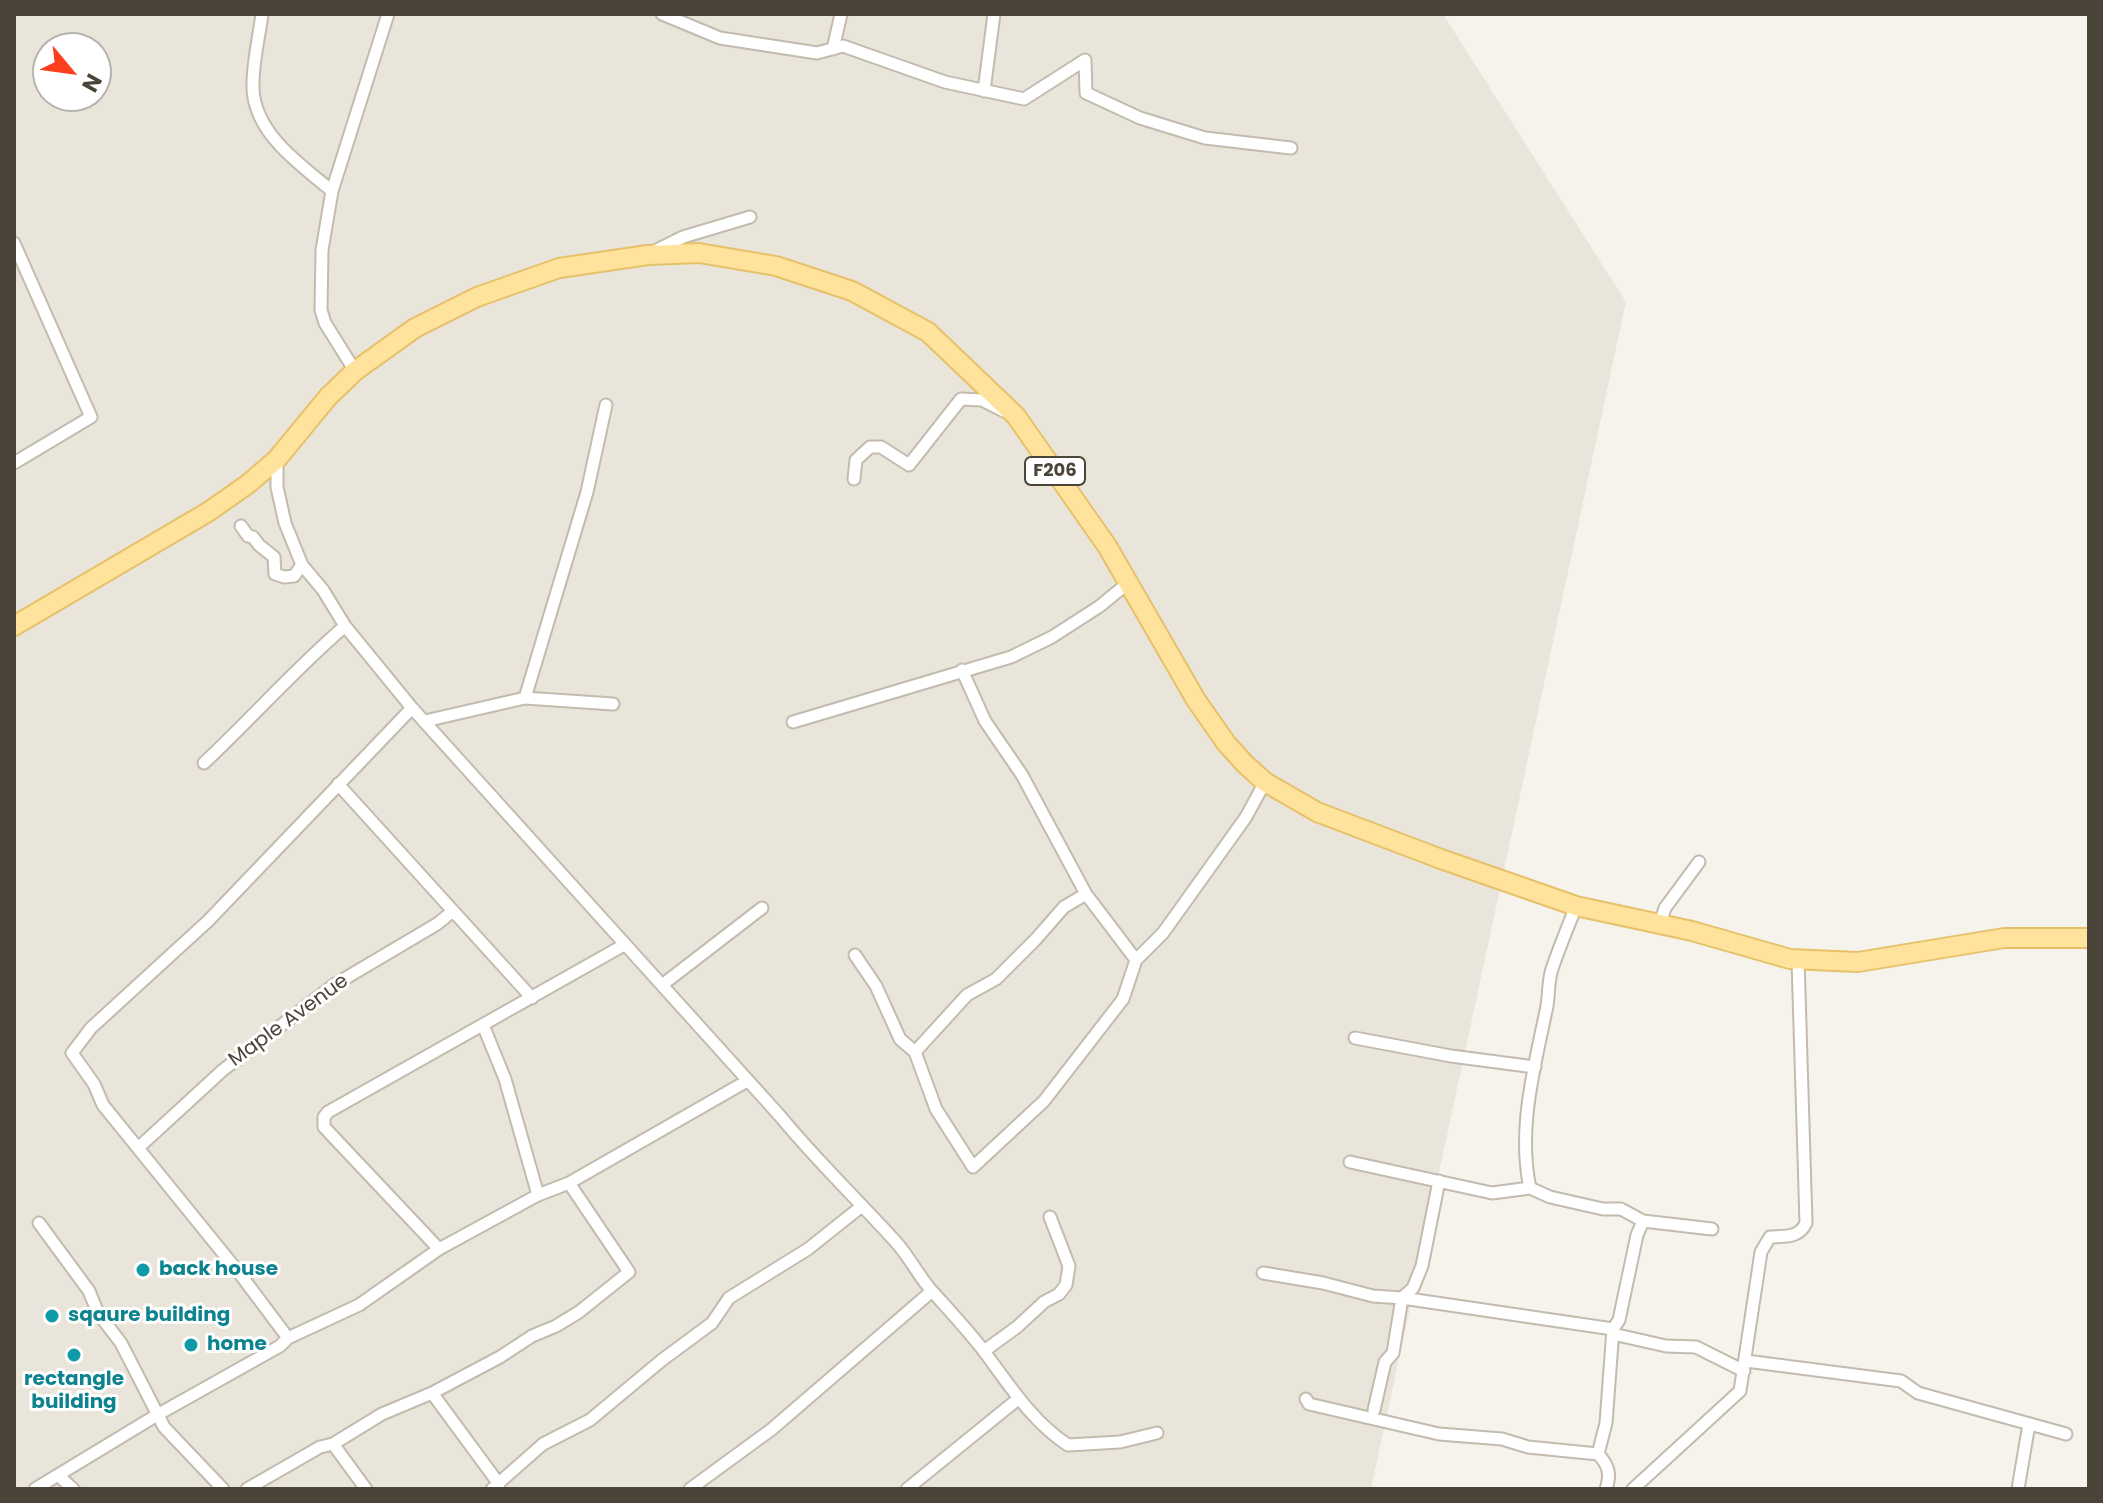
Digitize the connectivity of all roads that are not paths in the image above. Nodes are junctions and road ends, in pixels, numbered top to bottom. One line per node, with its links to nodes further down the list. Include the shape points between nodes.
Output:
1 (262, 14): 9 (street, via 253,79 257,106 291,157)
2 (388, 14): 9 (street)
3 (662, 14): 6 (street, via 720,38 817,53)
4 (841, 14): 6 (street)
5 (994, 14): 7 (street)
6 (833, 49): 7 (street, via 843,46)
7 (984, 91): 8 (street, via 1024,99 1085,60 1086,93 1140,118 1205,138)
8 (1291, 148)
9 (332, 191): 13 (street, via 322,250 321,310)
10 (750, 217): 12 (street, via 683,237)
11 (14, 243): 17 (street, via 91,417)
12 (648, 255): 13 (main road, F206, via 559,268 477,297 415,328); 15 (main road, F206, via 699,253 776,266 852,291 928,332)
13 (355, 371): 16 (main road, F206)
14 (606, 405): 25 (street, via 587,492)
15 (1016, 416): 18 (street, via 982,400 961,399 909,465 881,447 870,447 856,460); 21 (main road, F206)
16 (277, 459): 20 (street, via 285,523); 22 (main road, F206, via 208,512)
17 (14, 463)
18 (854, 479)
19 (241, 526): 20 (street, via 274,557 275,574 294,576)
20 (302, 565): 23 (street)
21 (1128, 583): 24 (street, via 1052,637 1011,657); 31 (main road, F206, via 1196,700 1226,743)
22 (15, 623)
23 (345, 626): 27 (street); 30 (street)
24 (962, 670): 29 (street); 34 (street, via 985,721 1022,775)
25 (525, 698): 26 (street); 28 (street)
26 (613, 704)
27 (412, 708): 28 (street); 32 (street)
28 (425, 721): 40 (street)
29 (793, 722)
30 (204, 763)
31 (1265, 782): 35 (main road, F206, via 1348,825); 42 (street, via 1172,922)
32 (338, 784): 37 (street); 51 (street, via 208,921 74,1048 72,1053 103,1105)
33 (1699, 862): 38 (street, via 1665,908)
34 (1086, 894): 42 (street); 48 (street, via 1064,907 996,979 967,995)
35 (1576, 906): 38 (main road, F206); 49 (street, via 1550,973)
36 (762, 908): 44 (street)
37 (453, 911): 45 (street); 51 (street, Maple Avenue, via 334,985 223,1070)
38 (1660, 924): 43 (main road, F206)
39 (2089, 938): 43 (main road, F206, via 2004,938 1858,962)
40 (624, 945): 44 (street); 45 (street)
41 (855, 955): 48 (street, via 900,1039)
42 (1136, 960): 48 (street, via 1123,999 1053,1089 973,1167 936,1109)
43 (1798, 960): 69 (street, via 1806,1223 1797,1235 1770,1237 1761,1252)
44 (662, 985): 50 (street)
45 (532, 998): 46 (street)
46 (483, 1025): 56 (street, via 505,1079); 62 (street, via 324,1117 324,1127)
47 (1355, 1038): 49 (street)
48 (915, 1052)
49 (1535, 1067): 55 (street, via 1525,1163)
50 (747, 1081): 54 (street); 57 (street)
51 (138, 1148): 67 (street)
52 (1350, 1162): 53 (street)
53 (1439, 1181): 55 (street, via 1492,1193); 65 (street, via 1422,1266 1413,1288)
54 (569, 1183): 56 (street); 70 (street, via 629,1272 579,1312)
55 (1530, 1188): 59 (street, via 1588,1206 1621,1209)
56 (538, 1195): 62 (street)
57 (862, 1206): 64 (street); 81 (street, via 808,1249 729,1298 712,1323 590,1420 543,1444)
58 (1050, 1217): 68 (street, via 1069,1266 1066,1285)
59 (1643, 1221): 61 (street); 66 (street)
60 (39, 1223): 74 (street, via 121,1343)
61 (1712, 1229)
62 (439, 1249): 67 (street, via 359,1305)
63 (1263, 1273): 65 (street)
64 (932, 1291): 68 (street); 87 (street, via 772,1429)
65 (1402, 1298): 66 (street); 73 (street, via 1393,1353 1385,1362)
66 (1613, 1332): 69 (street, via 1666,1346 1696,1347); 79 (street)
67 (288, 1338): 74 (street)
68 (984, 1351): 71 (street)
69 (1745, 1366): 75 (street, via 1901,1381 1918,1393); 90 (street, via 1740,1391)
70 (432, 1393): 78 (street, via 382,1414); 81 (street)
71 (1018, 1399): 76 (street, via 1068,1445); 88 (street)
72 (1306, 1399): 79 (street, via 1343,1414 1439,1434 1502,1439)
73 (1374, 1410)
74 (157, 1415): 80 (street); 84 (street)
75 (2029, 1424): 77 (street); 91 (street)
76 (1157, 1433)
77 (2066, 1434)
78 (333, 1444): 85 (street); 86 (street)
79 (1602, 1458): 89 (street)
80 (59, 1476): 82 (street); 83 (street)
81 (496, 1486)
82 (35, 1489)
83 (73, 1489)
84 (223, 1489)
85 (247, 1489)
86 (366, 1489)
87 (690, 1489)
88 (907, 1489)
89 (1605, 1489)
90 (1633, 1489)
91 (2018, 1489)

